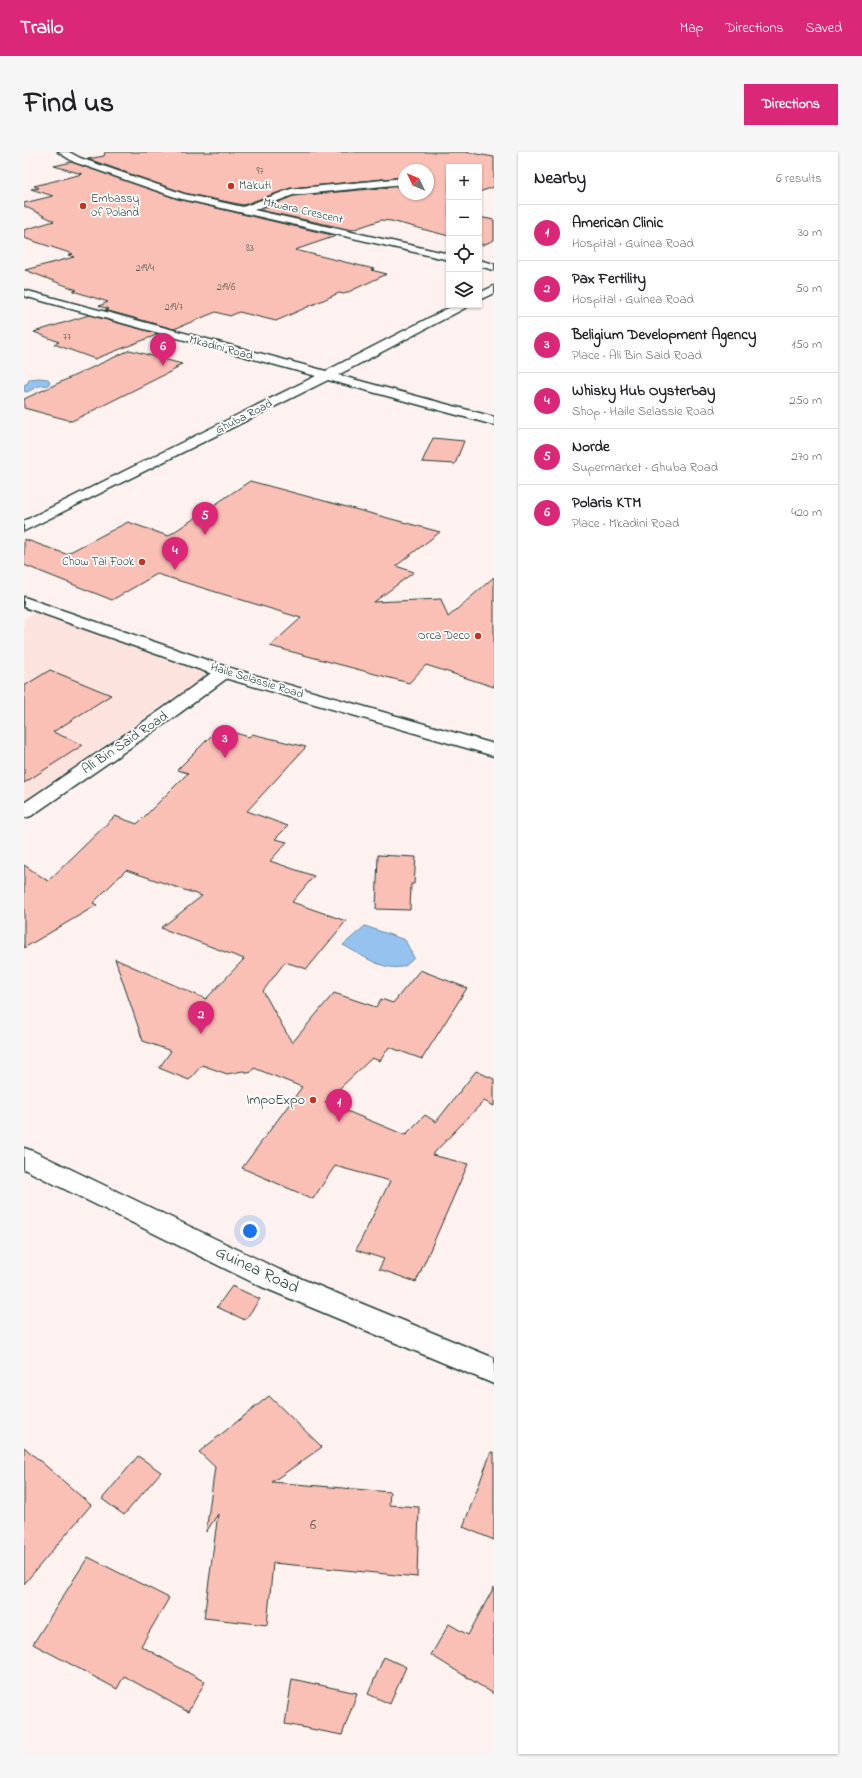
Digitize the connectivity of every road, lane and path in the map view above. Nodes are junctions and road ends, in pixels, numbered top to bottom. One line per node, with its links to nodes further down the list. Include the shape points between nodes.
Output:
1 (62, 152): 3 (street, Mtwara Crescent, via 77,160 181,196)
2 (398, 182): 3 (street, via 291,192)
3 (242, 211): 4 (street, Mtwara Crescent)
4 (446, 256)
5 (482, 264): 6 (street)
6 (494, 267)
7 (494, 289): 9 (street)
8 (24, 293): 11 (street, Mkadini Road)
9 (482, 295)
10 (457, 308): 11 (street, Ghuba Road)
11 (326, 376): 12 (street, Mkadini Road); 13 (street, Ghuba Road)
12 (494, 421)
13 (24, 527)
14 (25, 604): 15 (street, Haile Selassie Road)
15 (224, 672): 16 (street, Haile Selassie Road); 17 (street, Ali Bin Said Road)
16 (494, 750)
17 (24, 812)
18 (24, 1158): 19 (street, Guinea Road, via 270,1278)
19 (494, 1371)

